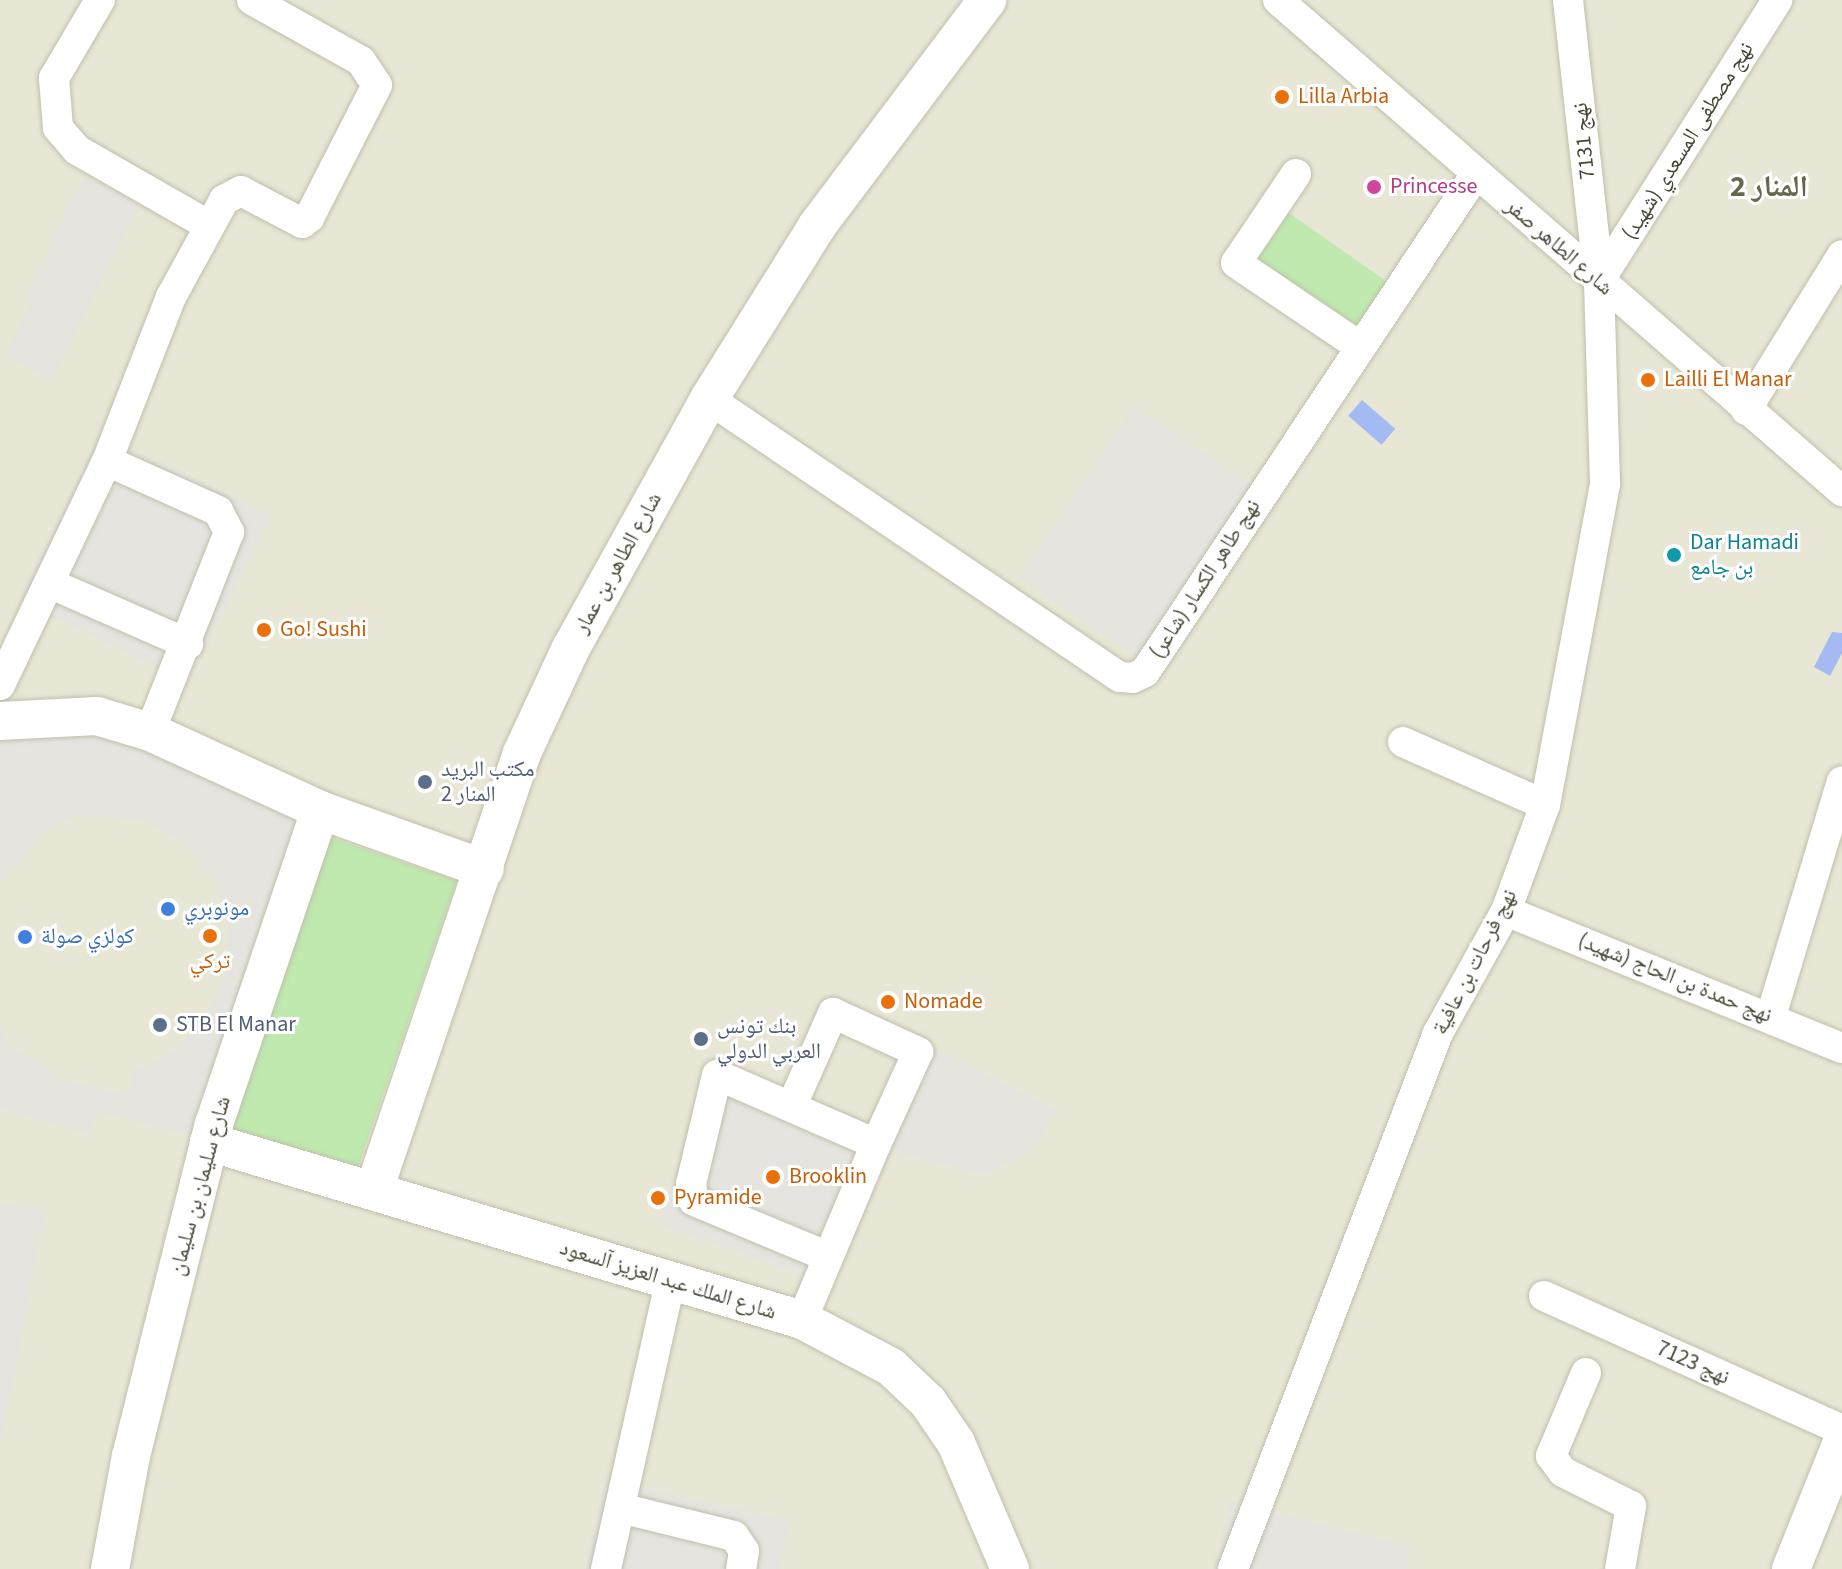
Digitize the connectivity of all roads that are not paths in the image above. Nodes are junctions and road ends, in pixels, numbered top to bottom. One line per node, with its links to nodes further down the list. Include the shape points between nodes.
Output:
1 (100, 0): 9 (street, via 54,78 58,128 77,150)
2 (252, 0): 9 (street, via 361,61 377,85 309,218 302,223 241,191 224,200)
3 (987, 0): 13 (street, شارع الطاهر بن عمار, via 817,226)
4 (1278, 0): 8 (street, شارع الطاهر صفر)
5 (1568, 0): 11 (street, نهج 7131)
6 (1777, 0): 11 (street, نهج مصطفى المسعدي (شهيد))
7 (1296, 174): 12 (street, via 1236,263)
8 (1476, 174): 11 (street, شارع الطاهر صفر); 12 (street, نهج طاهر الكسار (شاعر))
9 (208, 225): 15 (street, via 171,297)
10 (1842, 255): 14 (street)
11 (1599, 281): 14 (street, شارع الطاهر صفر); 24 (street, نهج فرحات بن عافية, via 1605,484)
12 (1359, 346): 13 (street, نهج طاهر الكسار (شاعر), via 1145,672 1133,678 1120,677)
13 (709, 399): 26 (street, شارع الطاهر بن عمار, via 571,648 522,753)
14 (1746, 410): 16 (street, شارع الطاهر صفر)
15 (107, 461): 17 (street); 18 (street, via 227,521 226,545)
16 (1842, 491)
17 (49, 583): 18 (street); 19 (street)
18 (188, 644): 21 (street)
19 (0, 685)
20 (0, 721): 21 (street, via 97,716)
21 (150, 732): 25 (street)
22 (1403, 742): 24 (street)
23 (1842, 781): 28 (street)
24 (1545, 805): 27 (street, نهج فرحات بن عافية)
25 (320, 810): 26 (street); 31 (street, شارع سليمان بن سليمان)
26 (485, 869): 33 (street, شارع الطاهر بن عمار)
27 (1506, 911): 28 (street, نهج حمدة بن الحاج (شهيد)); 46 (street, نهج فرحات بن عافية, via 1438,1033)
28 (1771, 1016): 29 (street, نهج حمدة بن الحاج (شهيد))
29 (1842, 1048)
30 (792, 1105): 32 (street); 32 (street, via 833,1013 918,1052); 34 (street, via 717,1075 691,1195 703,1208)
31 (209, 1142): 33 (street, شارع الملك عبد العزيز آلسعود); 42 (street, شارع سليمان بن سليمان)
32 (876, 1144): 34 (street)
33 (374, 1190): 35 (street, شارع الملك عبد العزيز آلسعود)
34 (824, 1255): 37 (street)
35 (670, 1282): 37 (street, شارع الملك عبد العزيز آلسعود); 41 (street)
36 (1544, 1296): 39 (street, نهج 7123)
37 (802, 1320): 45 (street, شارع الملك عبد العزيز آلسعود, via 891,1367 928,1402 956,1443)
38 (1586, 1373): 47 (street, via 1550,1449 1563,1472 1617,1492 1631,1506)
39 (1842, 1430)
40 (1842, 1442): 48 (street)
41 (620, 1508): 43 (street); 44 (street, via 734,1536 744,1551)
42 (110, 1569)
43 (606, 1569)
44 (741, 1569)
45 (1010, 1569)
46 (1233, 1569)
47 (1620, 1569)
48 (1791, 1569)

